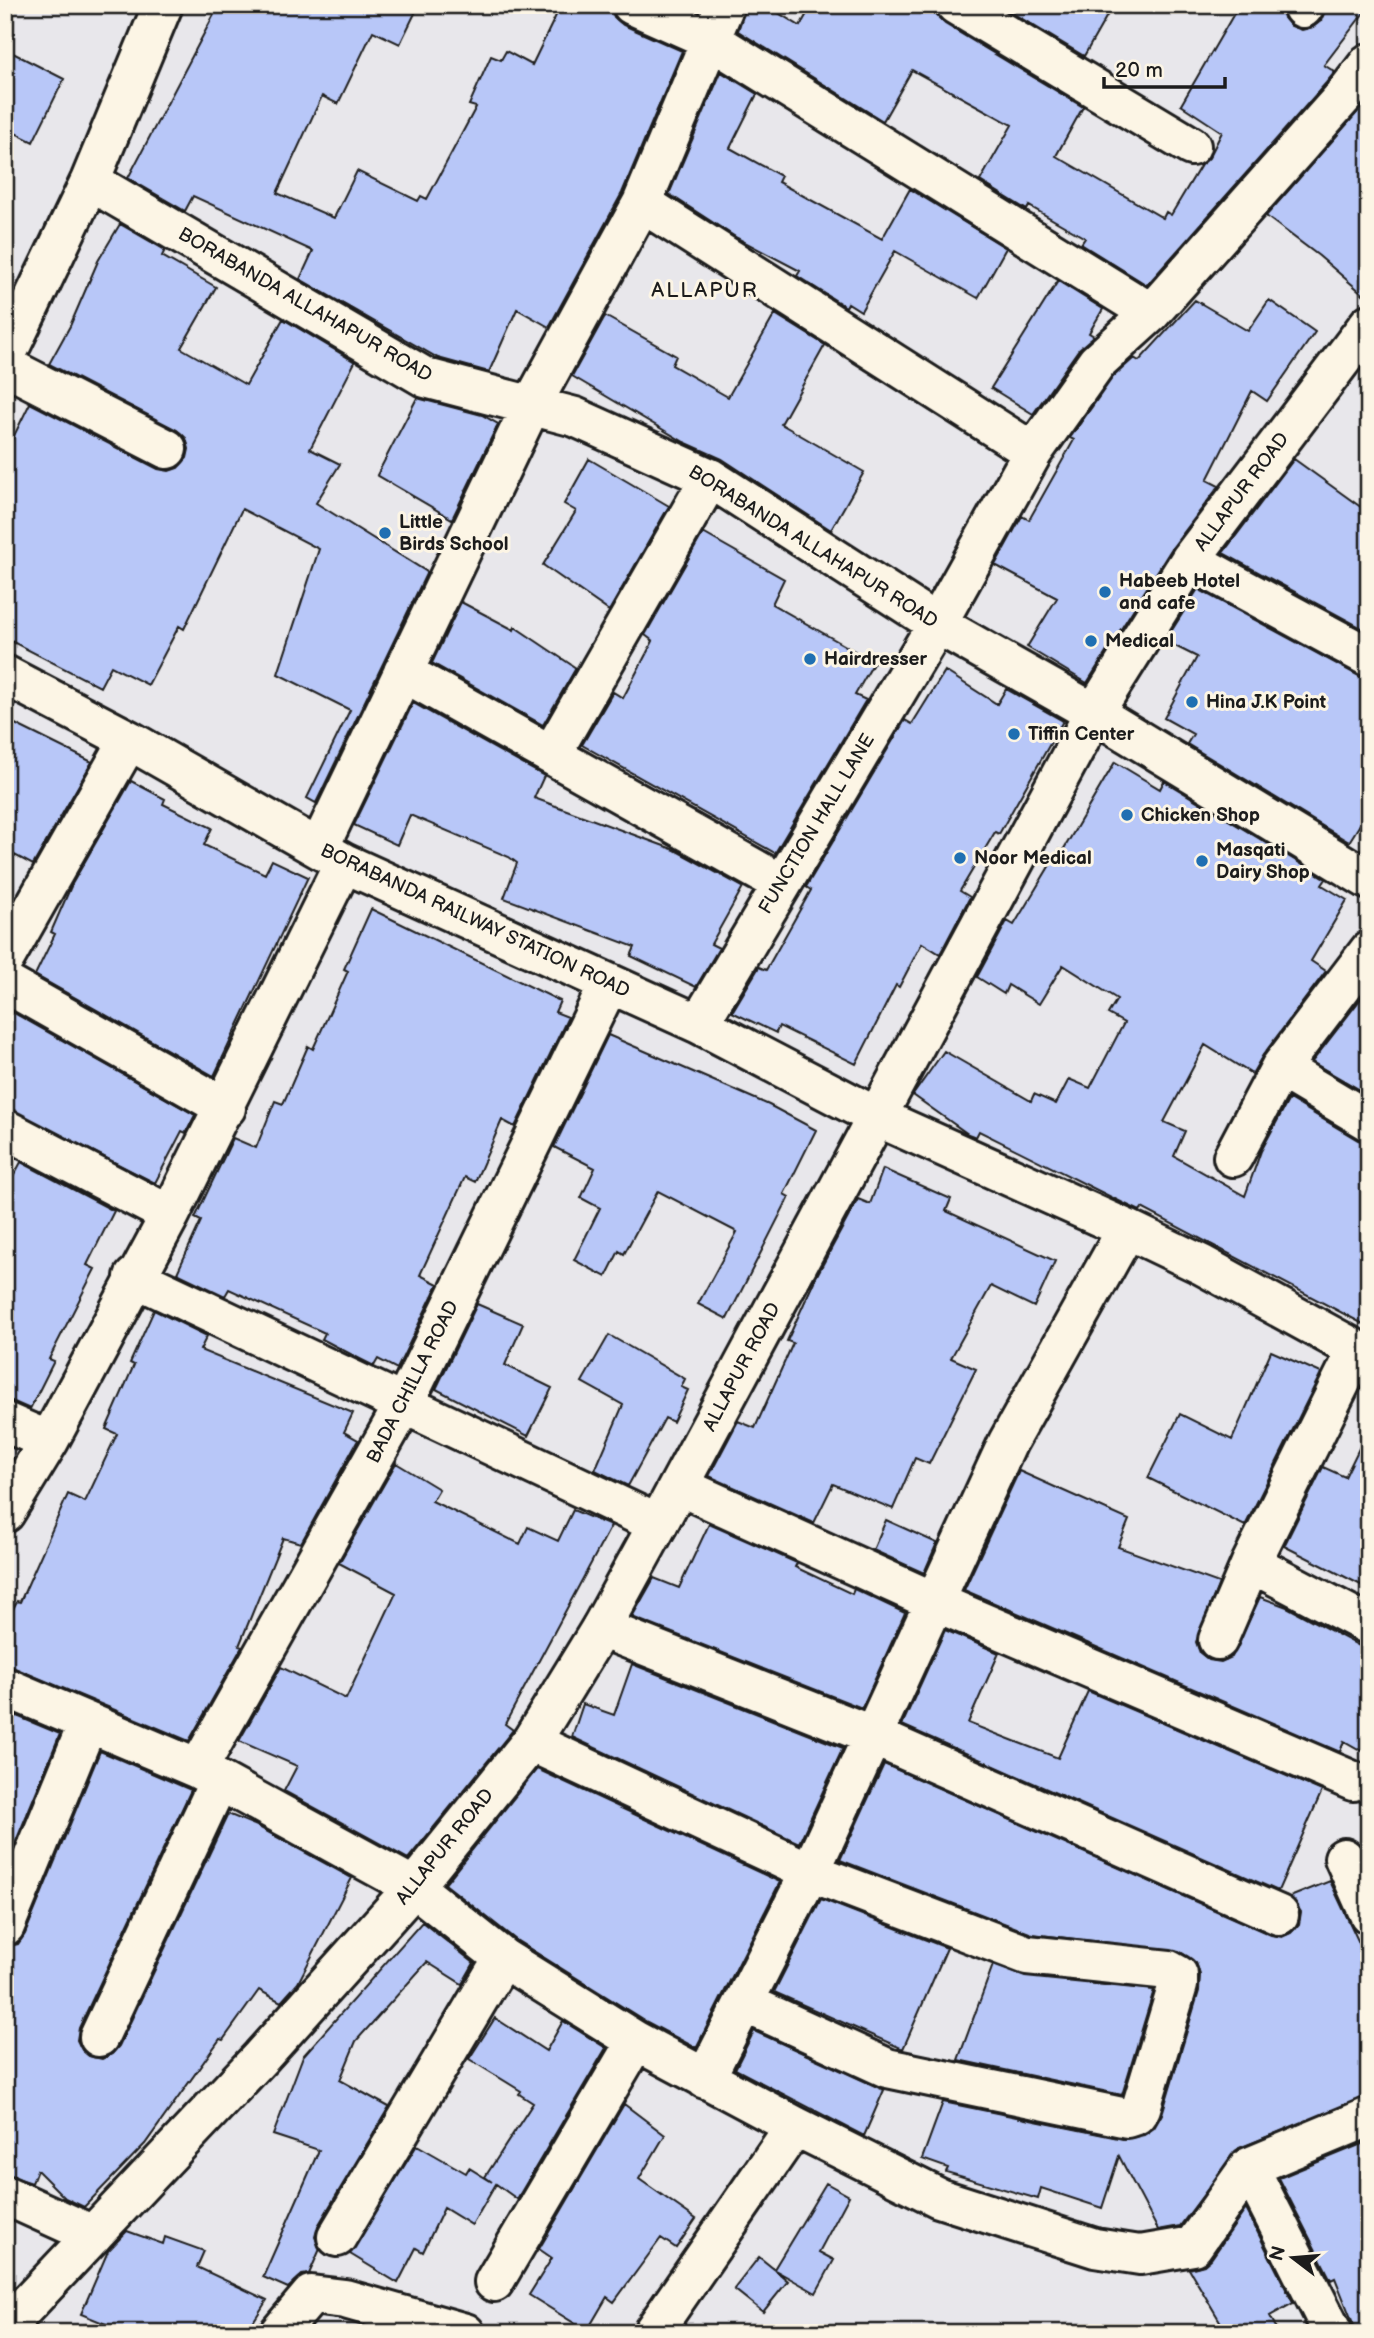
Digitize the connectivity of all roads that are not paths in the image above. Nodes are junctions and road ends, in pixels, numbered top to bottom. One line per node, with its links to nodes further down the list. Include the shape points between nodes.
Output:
1 (163, 5): 8 (street)
2 (632, 5): 5 (street)
3 (725, 5): 5 (street)
4 (956, 5): 7 (street)
5 (710, 40): 9 (street); 11 (street)
6 (1369, 63): 11 (street, FUNCTION HALL LANE)
7 (1191, 146)
8 (90, 181): 10 (street); 15 (street, BORABANDA ALLAHAPUR ROAD, via 426,378)
9 (642, 203): 15 (street); 17 (street)
10 (18, 293): 13 (street)
11 (1151, 313): 17 (street, FUNCTION HALL LANE, via 1097,362)
12 (1369, 324): 19 (street, ALLAPUR ROAD)
13 (5, 358)
14 (5, 366): 16 (street)
15 (531, 406): 18 (street, BORABANDA ALLAHAPUR ROAD, via 575,417); 22 (street)
16 (167, 449)
17 (1032, 452): 20 (street, FUNCTION HALL LANE)
18 (710, 478): 20 (street, BORABANDA ALLAHAPUR ROAD); 26 (street)
19 (1190, 561): 21 (street); 24 (street, ALLAPUR ROAD)
20 (937, 624): 24 (street, BORABANDA ALLAHAPUR ROAD); 29 (street, FUNCTION HALL LANE)
21 (1369, 657)
22 (403, 672): 26 (street); 27 (street)
23 (5, 675): 25 (street, BORABANDA RAILWAY STATION ROAD)
24 (1094, 713): 28 (street, BORABANDA ALLAHAPUR ROAD); 37 (street, ALLAPUR ROAD)
25 (129, 740): 27 (street, BORABANDA RAILWAY STATION ROAD); 31 (street)
26 (552, 753): 29 (street)
27 (331, 856): 33 (street, BORABANDA RAILWAY STATION ROAD); 36 (street)
28 (1369, 880)
29 (780, 883): 34 (street, FUNCTION HALL LANE)
30 (1369, 951): 35 (street)
31 (5, 958)
32 (5, 983): 36 (street)
33 (609, 984): 34 (street, BORABANDA RAILWAY STATION ROAD); 44 (street, BADA CHILLA ROAD)
34 (699, 1024): 37 (street, BORABANDA RAILWAY STATION ROAD)
35 (1280, 1068): 38 (street); 40 (street)
36 (226, 1108): 41 (street)
37 (876, 1116): 42 (street, BORABANDA RAILWAY STATION ROAD); 47 (street, ALLAPUR ROAD)
38 (1369, 1121)
39 (8, 1137): 41 (street)
40 (1233, 1157)
41 (170, 1215): 43 (street)
42 (1127, 1229): 50 (street, BORABANDA RAILWAY STATION ROAD, via 1357,1350); 51 (street, via 1008,1442)
43 (134, 1277): 44 (street); 46 (street)
44 (403, 1406): 49 (street); 59 (street, BADA CHILLA ROAD)
45 (5, 1422): 46 (street)
46 (49, 1441): 48 (street)
47 (679, 1486): 49 (street, ALLAPUR ROAD); 51 (street)
48 (5, 1513)
49 (658, 1524): 53 (street, ALLAPUR ROAD)
50 (1251, 1563): 52 (street); 54 (street)
51 (933, 1601): 57 (street); 60 (street)
52 (1369, 1625)
53 (601, 1628): 57 (street); 58 (street, ALLAPUR ROAD)
54 (1218, 1640)
55 (5, 1688): 56 (street)
56 (88, 1723): 59 (street); 66 (street)
57 (871, 1735): 62 (street); 65 (street)
58 (531, 1742): 62 (street); 63 (street, ALLAPUR ROAD)
59 (209, 1775): 63 (street); 69 (street, BADA CHILLA ROAD)
60 (1353, 1781)
61 (1344, 1858): 64 (street)
62 (810, 1872): 68 (street); 68 (street, via 1027,1955 1169,1969 1178,1975 1141,2108 1127,2118 887,2068)
63 (414, 1887): 67 (street); 76 (street, ALLAPUR ROAD)
64 (1369, 1914)
65 (1279, 1915)
66 (5, 1926)
67 (503, 1958): 70 (street); 77 (street)
68 (745, 2003): 71 (street)
69 (99, 2038)
70 (636, 2040): 71 (street); 78 (street)
71 (705, 2079): 73 (street)
72 (1369, 2117): 74 (street)
73 (795, 2126): 74 (street, via 939,2198 1095,2248 1140,2256 1193,2246); 80 (street)
74 (1249, 2167): 83 (street)
75 (5, 2195): 76 (street)
76 (93, 2235): 79 (street, ALLAPUR ROAD)
77 (337, 2237)
78 (494, 2282)
79 (5, 2329)
80 (653, 2332)
81 (279, 2333): 82 (street, via 311,2295 345,2299)
82 (465, 2333)
83 (1333, 2333)

